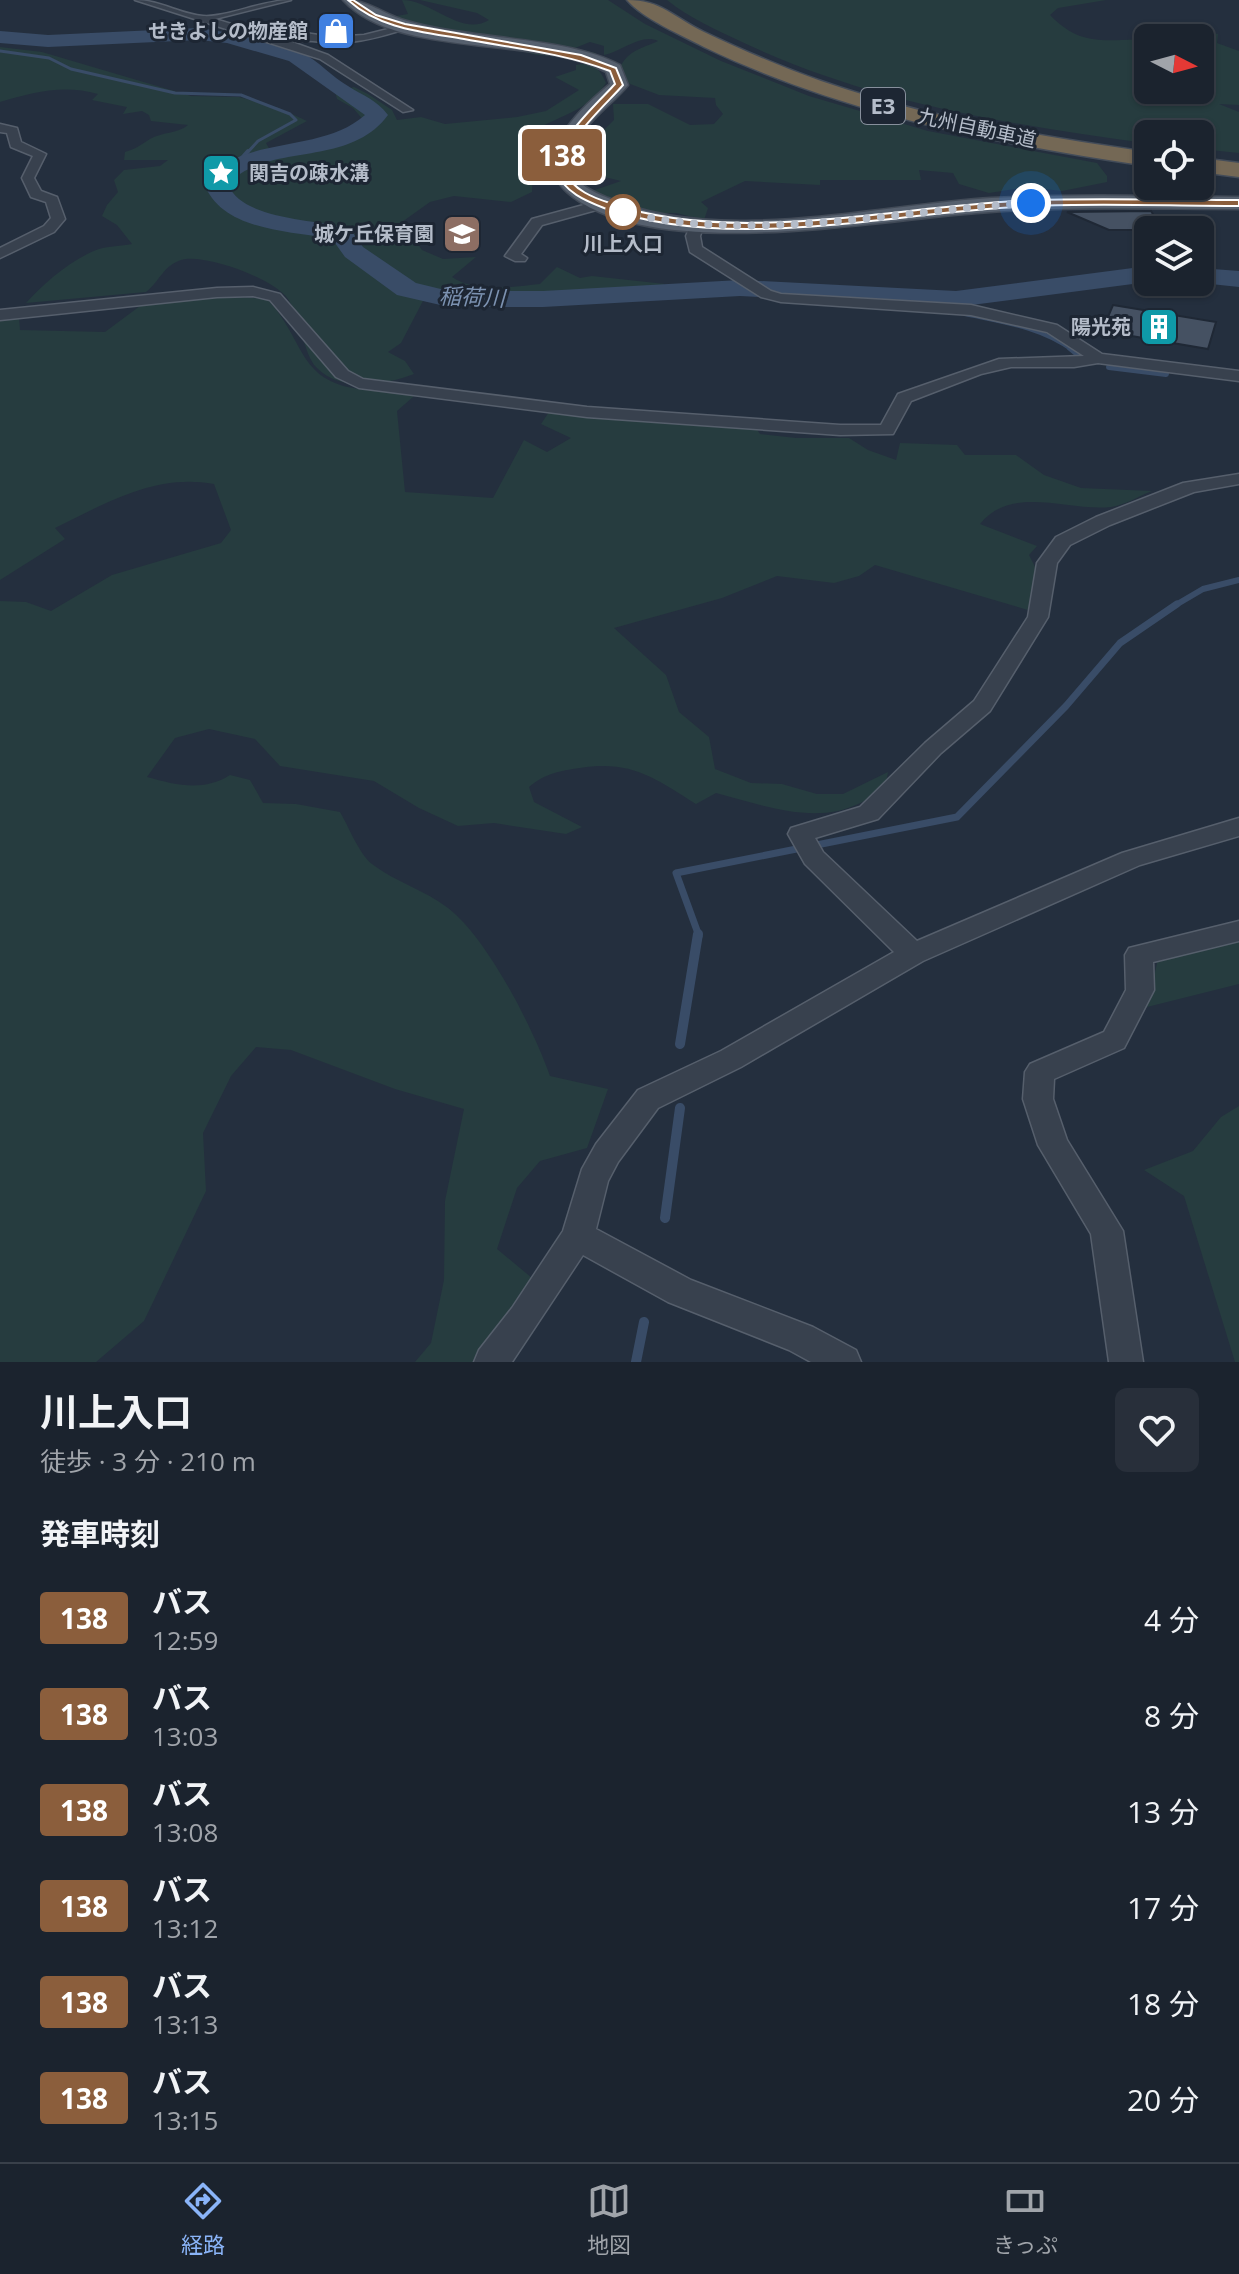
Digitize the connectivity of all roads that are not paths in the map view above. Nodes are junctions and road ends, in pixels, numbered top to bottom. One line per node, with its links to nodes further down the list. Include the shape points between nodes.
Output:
1 (140, 0): 8 (street)
2 (249, 0): 7 (street, via 244,1)
3 (286, 0): 7 (street)
4 (351, 0): 9 (main road, via 374,17)
5 (636, 0): 15 (highway, 九州自動車道 / E3, via 727,49 853,97 974,129)
6 (651, 0): 14 (highway, 九州自動車道 / E3, via 740,47 865,93 984,124)
7 (261, 6): 8 (street)
8 (204, 20): 10 (street)
9 (404, 26): 10 (street, via 365,38 305,36); 21 (main road, via 581,57 614,69 619,85 571,137 560,163 574,190)
10 (283, 41): 11 (street); 12 (street, via 324,57)
11 (255, 49)
12 (407, 110)
13 (0, 128): 23 (street, via 13,131 15,144 40,154 28,178 36,194 52,200 58,219)
14 (1134, 150)
15 (1134, 157)
16 (1214, 159): 17 (highway)
17 (1239, 162)
18 (1214, 167): 19 (highway)
19 (1239, 170)
20 (1239, 203): 22 (main road, via 1031,203 761,225)
21 (602, 204): 22 (main road); 24 (street, via 537,222 512,256)
22 (697, 225): 26 (street, via 695,249 766,294 1002,315 1052,328)
23 (0, 254)
24 (520, 258)
25 (0, 315): 26 (street, via 262,293 275,297 342,374 359,383 579,411 865,431 887,430 904,398 998,364 1040,359 1083,363)
26 (1098, 358): 27 (street)
27 (1239, 376)
28 (1239, 479): 31 (street, via 1190,487 1063,541 1047,563 1038,617 982,706 869,813 800,834 814,858)
29 (1239, 827): 31 (street, via 1131,859)
30 (1239, 931): 35 (street, via 1139,955 1140,990 1114,1040 1040,1072 1038,1099 1053,1145 1107,1231)
31 (913, 954): 32 (street, via 731,1059 648,1099 593,1179)
32 (578, 1236): 33 (street); 34 (street, via 680,1291 801,1338)
33 (491, 1362)
34 (844, 1362)
35 (1126, 1362)

